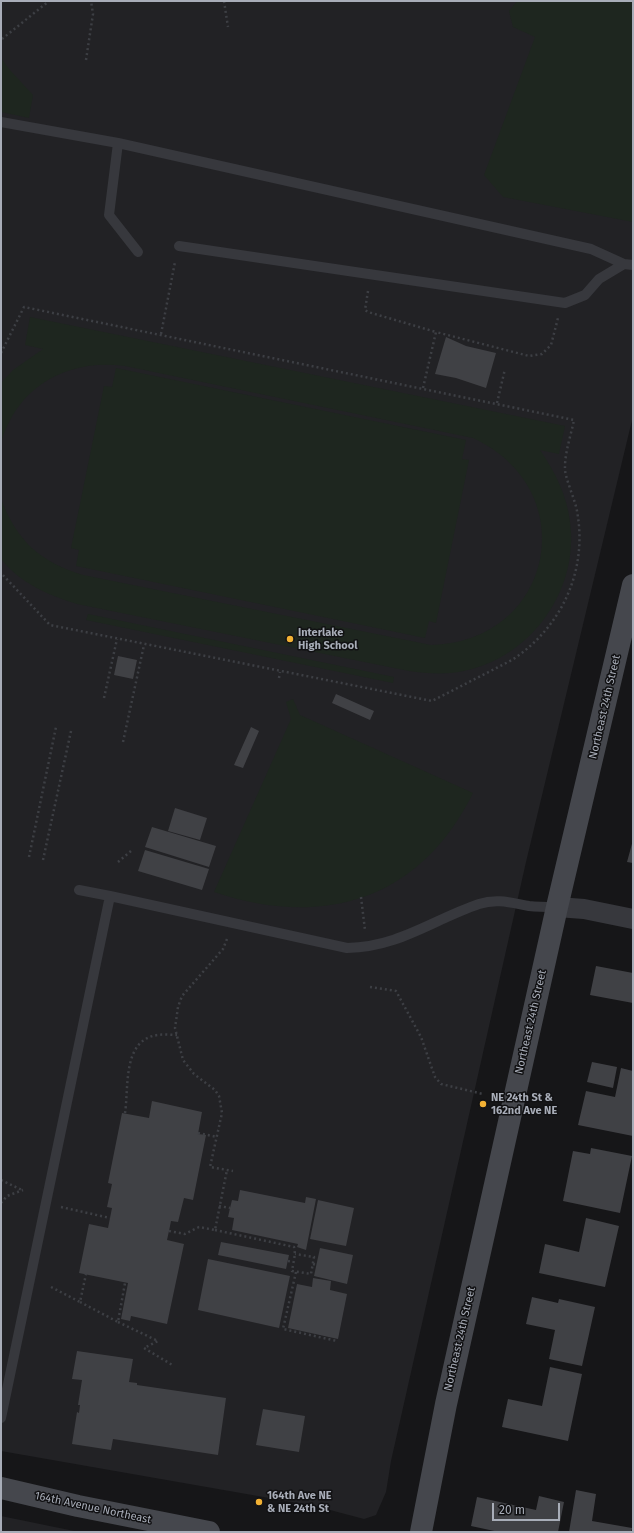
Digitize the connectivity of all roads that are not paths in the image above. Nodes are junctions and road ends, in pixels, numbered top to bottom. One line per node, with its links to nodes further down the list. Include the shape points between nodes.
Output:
1 (1, 122): 2 (lane)
2 (118, 143): 4 (lane, via 109,215); 5 (lane, via 591,249)
3 (179, 246): 5 (lane, via 565,303 585,295 600,279)
4 (138, 252)
5 (628, 264)
6 (633, 586): 9 (main road, Northeast 24th Street)
7 (78, 890): 8 (lane)
8 (110, 896): 9 (lane, via 347,948 367,948 402,938 479,904 502,900 530,906); 11 (lane)
9 (557, 907): 10 (street, via 584,909); 14 (main road, Northeast 24th Street, via 446,1404)
10 (633, 919)
11 (1, 1418)
12 (1, 1488): 13 (main road, 164th Avenue Northeast)
13 (209, 1532)
14 (421, 1532)

